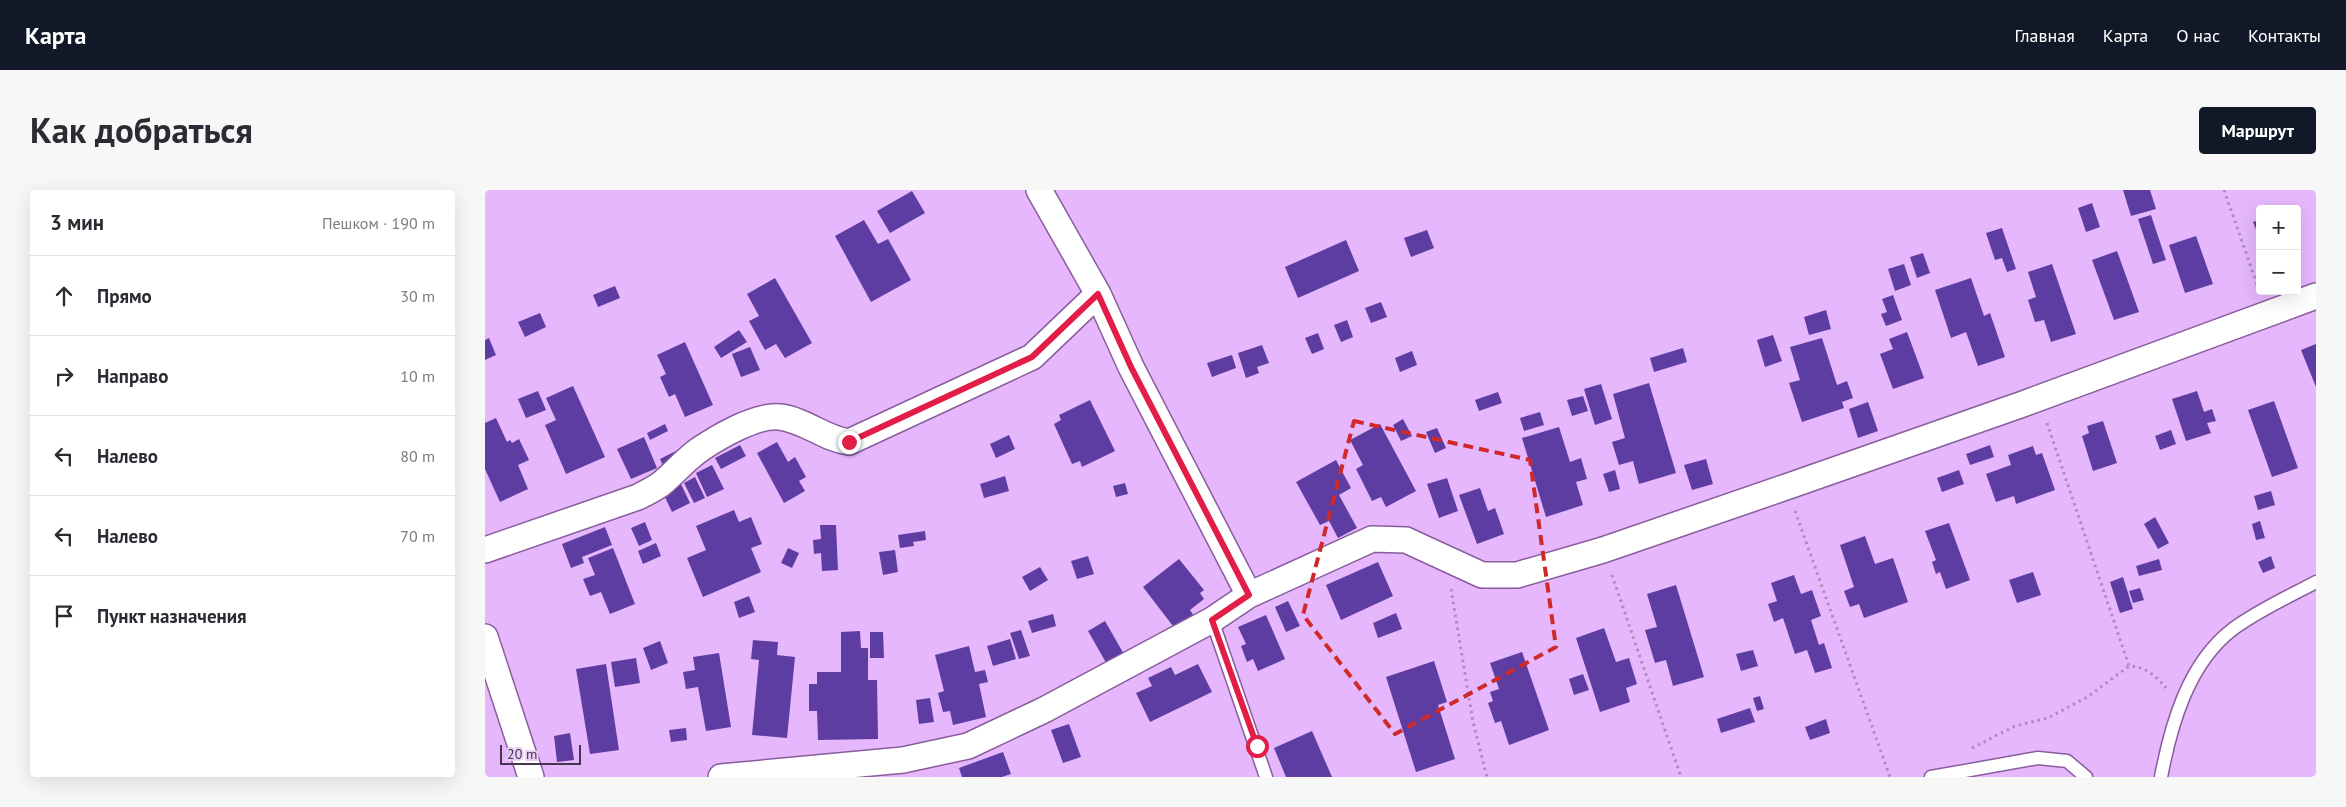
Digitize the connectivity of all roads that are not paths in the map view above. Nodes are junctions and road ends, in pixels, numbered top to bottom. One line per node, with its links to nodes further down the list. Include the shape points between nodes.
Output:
1 (1039, 190): 2 (street)
2 (1098, 294): 4 (street, via 1032,357 849,442 793,420 763,418 698,451 660,485 638,497); 6 (street, via 1131,367)
3 (2316, 296): 6 (street, via 1786,487 1603,550 1517,575 1482,575 1406,540 1372,539)
4 (485, 550)
5 (2316, 582): 14 (lane, via 2232,630 2207,655 2177,714)
6 (1249, 595): 7 (street)
7 (1212, 620): 10 (street, via 968,746 903,760); 11 (lane)
8 (485, 637): 9 (street)
9 (531, 777)
10 (721, 777)
11 (1266, 777)
12 (1931, 777): 13 (lane, via 2038,758 2067,761)
13 (2086, 777)
14 (2161, 777)

